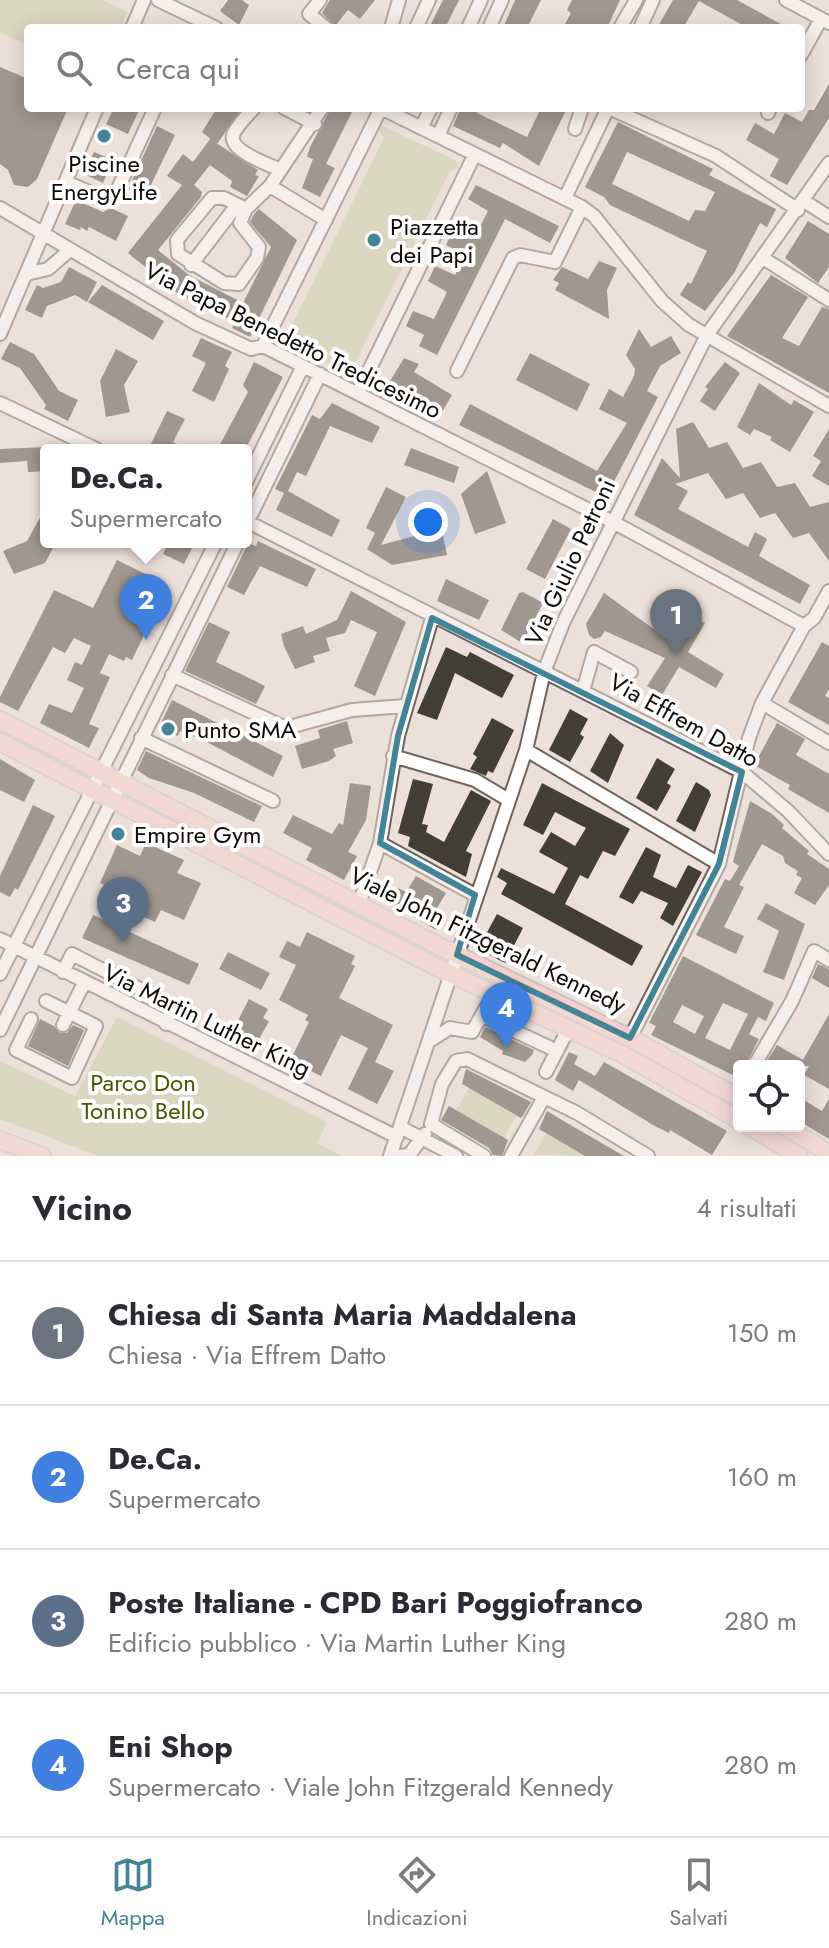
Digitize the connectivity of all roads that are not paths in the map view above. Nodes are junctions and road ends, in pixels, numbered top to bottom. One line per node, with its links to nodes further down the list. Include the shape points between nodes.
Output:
1 (158, 0): 12 (street)
2 (320, 0): 14 (street, via 309,14)
3 (399, 0): 15 (street)
4 (429, 0): 16 (street)
5 (481, 0): 17 (street)
6 (502, 0): 18 (street)
7 (636, 0): 19 (street)
8 (653, 0): 20 (street)
9 (786, 0): 11 (street)
10 (138, 2): 13 (street)
11 (825, 21): 21 (street)
12 (193, 23)
13 (133, 24)
14 (321, 24)
15 (392, 24)
16 (418, 24)
17 (470, 24)
18 (491, 24)
19 (622, 24)
20 (642, 24)
21 (805, 49)
22 (95, 112): 41 (street)
23 (153, 112): 41 (street, via 108,200)
24 (251, 112): 40 (street, via 233,134 234,141)
25 (292, 112): 34 (street)
26 (320, 112): 34 (street)
27 (379, 112): 49 (street)
28 (389, 112): 35 (street)
29 (429, 112): 35 (street)
30 (449, 112): 37 (street)
31 (581, 112): 36 (street)
32 (607, 112): 43 (street)
33 (618, 112): 44 (street, via 716,156)
34 (315, 124): 40 (street)
35 (421, 128): 37 (street)
36 (575, 129)
37 (438, 136): 38 (street)
38 (475, 154): 43 (street); 62 (street)
39 (829, 163): 44 (street, Via Giulio Petroni)
40 (278, 169): 42 (street)
41 (66, 182): 50 (street)
42 (270, 186): 45 (street); 49 (street)
43 (565, 198): 46 (street)
44 (801, 206): 48 (street); 52 (street, Via Giulio Petroni)
45 (241, 207): 53 (street); 53 (street, via 212,198 177,240 178,254); 53 (street, via 240,223 259,247 239,284 224,283)
46 (582, 207): 57 (street, via 662,301); 60 (street, via 555,262 513,258)
47 (0, 208): 50 (street, Via Papa Benedetto Tredicesimo)
48 (829, 217)
49 (326, 220): 58 (street)
50 (43, 233): 51 (street, Via Papa Benedetto Tredicesimo); 54 (street)
51 (70, 250): 54 (street, via 48,269); 58 (street, Via Papa Benedetto Tredicesimo, via 195,323 251,349)
52 (763, 258): 55 (street); 57 (street, Via Giulio Petroni)
53 (191, 265)
54 (26, 274): 56 (street)
55 (829, 300)
56 (0, 334)
57 (707, 335): 64 (street); 68 (street, Via Giulio Petroni)
58 (263, 346): 59 (street, Via Papa Benedetto Tredicesimo)
59 (303, 366): 61 (street, Via Papa Benedetto Tredicesimo); 66 (street)
60 (457, 371)
61 (320, 374): 62 (street, Via Papa Benedetto Tredicesimo); 67 (street)
62 (358, 393): 68 (street, Via Papa Benedetto Tredicesimo)
63 (0, 403): 65 (street)
64 (829, 406)
65 (85, 444)
66 (252, 470)
67 (252, 513)
68 (613, 522): 75 (street, Via Papa Benedetto Tredicesimo); 76 (street, Via Giulio Petroni)
69 (252, 526): 73 (street, Via Effrem Datto)
70 (213, 548): 88 (street)
71 (235, 548): 78 (street)
72 (829, 591): 75 (street)
73 (432, 618): 76 (street, Via Effrem Datto); 81 (street)
74 (829, 619): 75 (street)
75 (809, 622): 80 (street)
76 (544, 672): 79 (street, Via Effrem Datto); 86 (street, Via Giulio Petroni)
77 (631, 672): 79 (street, via 594,652)
78 (172, 675): 81 (street, via 286,728 352,710); 83 (street)
79 (583, 691): 89 (street, Via Effrem Datto)
80 (762, 703): 85 (street); 89 (street)
81 (405, 706): 87 (street)
82 (0, 720): 88 (main road, Viale John Fitzgerald Kennedy)
83 (141, 738): 90 (street); 94 (street)
84 (0, 742): 91 (main road, Viale John Fitzgerald Kennedy)
85 (829, 743)
86 (526, 750): 92 (street, Via Giulio Petroni); 97 (street)
87 (393, 756): 92 (street, via 475,780); 95 (street)
88 (102, 770): 90 (main road, Viale John Fitzgerald Kennedy); 91 (street)
89 (742, 772): 96 (street, Via Effrem Datto); 97 (street)
90 (120, 780): 93 (street); 99 (main road, Viale John Fitzgerald Kennedy)
91 (91, 789): 93 (main road, Viale John Fitzgerald Kennedy); 101 (street)
92 (507, 799): 98 (street, Via Giulio Petroni)
93 (113, 800): 103 (street); 107 (main road, Viale John Fitzgerald Kennedy)
94 (273, 801)
95 (380, 843): 98 (street); 99 (street)
96 (829, 854)
97 (719, 864): 118 (street)
98 (475, 895): 102 (street, Via Giulio Petroni)
99 (359, 904): 102 (main road, Viale John Fitzgerald Kennedy)
100 (0, 939): 101 (street, Via Martin Luther King)
101 (14, 946): 103 (street, Via Martin Luther King); 106 (street)
102 (457, 955): 107 (street, Via Giulio Petroni); 118 (main road, Viale John Fitzgerald Kennedy)
103 (36, 958): 105 (street, Via Martin Luther King); 117 (street)
104 (829, 960): 121 (street, via 814,951)
105 (63, 972): 108 (street, Via Martin Luther King); 114 (street, via 72,954 173,1006)
106 (0, 974)
107 (452, 974): 109 (main road, Viale John Fitzgerald Kennedy); 119 (street, Via Giulio Petroni)
108 (84, 983): 111 (street); 114 (street, Via Martin Luther King)
109 (494, 994): 112 (street); 116 (main road, Viale John Fitzgerald Kennedy)
110 (46, 1001): 111 (street)
111 (70, 1012): 113 (street, via 96,1026 72,1078 16,1050); 115 (street)
112 (483, 1016): 119 (street, via 472,1032 450,1028); 120 (street)
113 (31, 1019)
114 (166, 1024): 129 (street, Via Martin Luther King)
115 (63, 1025)
116 (569, 1028): 120 (street); 127 (main road, Viale John Fitzgerald Kennedy)
117 (0, 1030)
118 (630, 1038): 125 (main road, Viale John Fitzgerald Kennedy)
119 (431, 1040): 123 (street, Via Giulio Petroni)
120 (557, 1051): 122 (street)
121 (758, 1060)
122 (546, 1072)
123 (420, 1074): 124 (street); 129 (street, Via Giulio Petroni)
124 (442, 1084): 126 (street, via 449,1068 467,1059); 128 (street, via 431,1124)
125 (733, 1093)
126 (543, 1099): 134 (street); 141 (street)
127 (733, 1117)
128 (435, 1129): 132 (street); 140 (street)
129 (398, 1132): 132 (street, Via Martin Luther King); 137 (street, Via Giulio Petroni)
130 (759, 1132): 144 (main road)
131 (794, 1132): 135 (main road)
132 (422, 1136): 138 (street, via 409,1155); 139 (street, Via Martin Luther King)
133 (0, 1140): 136 (main road)
134 (626, 1142): 142 (street); 143 (street)
135 (829, 1153)
136 (42, 1156)
137 (390, 1156)
138 (399, 1156)
139 (456, 1156)
140 (484, 1156)
141 (511, 1156)
142 (618, 1156)
143 (648, 1156)
144 (799, 1156)

